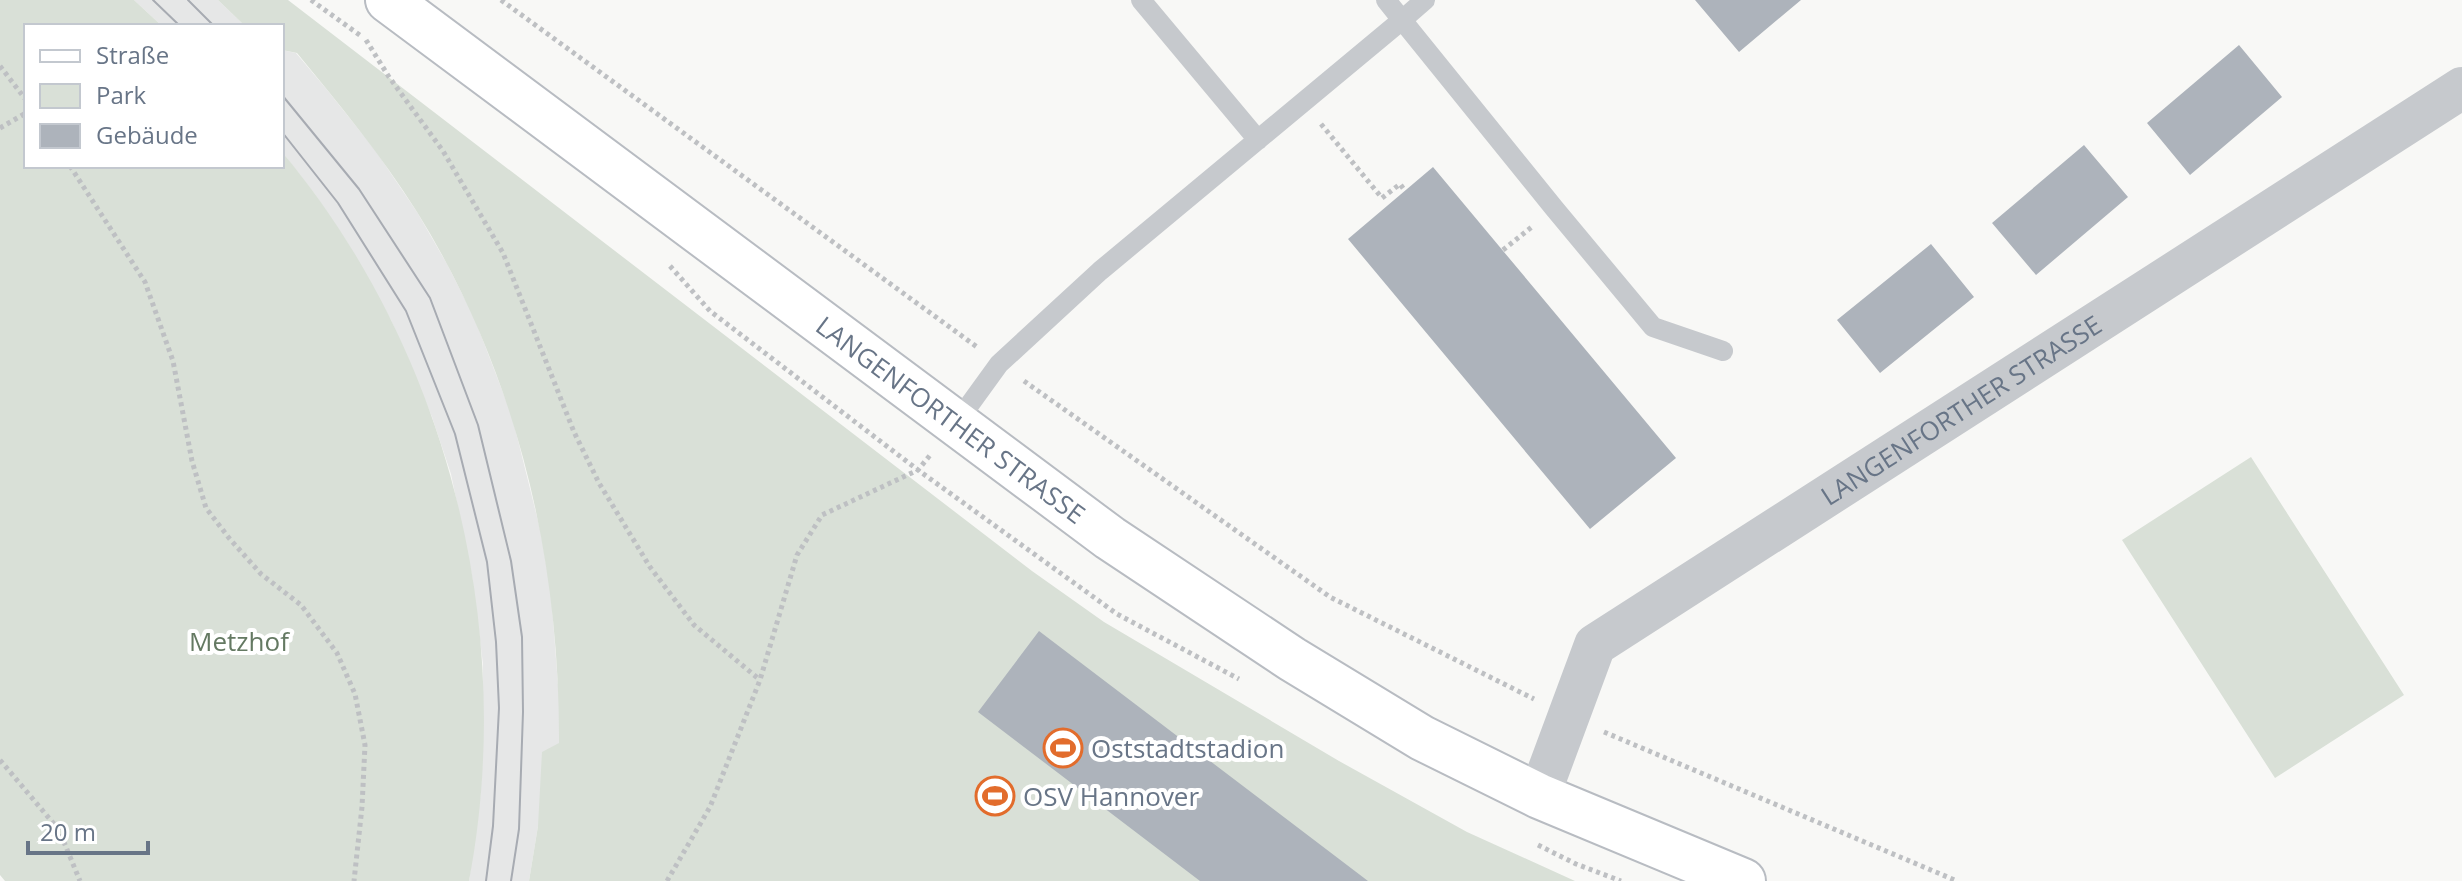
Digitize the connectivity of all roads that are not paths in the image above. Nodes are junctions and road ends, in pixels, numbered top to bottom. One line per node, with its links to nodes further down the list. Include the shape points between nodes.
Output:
1 (388, 0): 9 (main road, LANGENFORTHER STRASSE)
2 (1141, 0): 7 (lane)
3 (1386, 0): 5 (lane)
4 (1425, 0): 5 (lane)
5 (1402, 20): 7 (lane); 8 (lane, via 1653,327)
6 (2462, 88): 10 (street, LANGENFORTHER STRASSE, via 1595,645)
7 (1258, 140): 9 (lane, via 1010,353)
8 (1723, 351)
9 (957, 422): 10 (main road, LANGENFORTHER STRASSE, via 1110,538 1292,659 1422,738)
10 (1539, 796): 11 (main road, LANGENFORTHER STRASSE)
11 (1743, 881)

